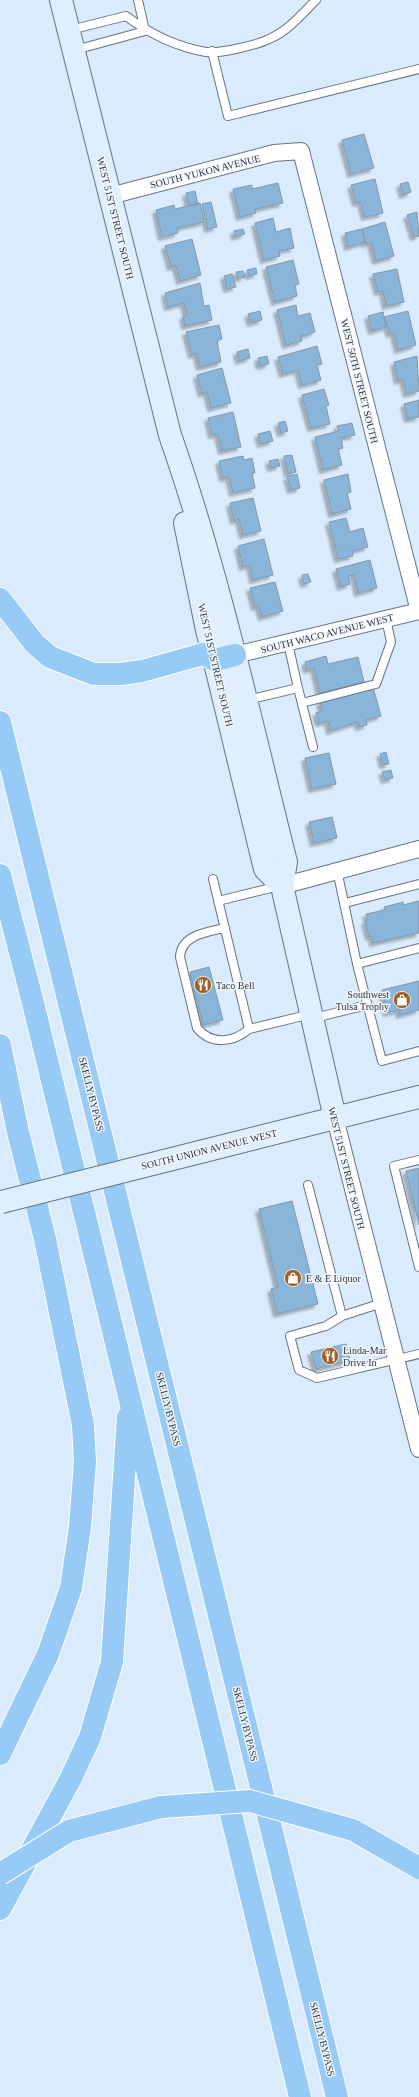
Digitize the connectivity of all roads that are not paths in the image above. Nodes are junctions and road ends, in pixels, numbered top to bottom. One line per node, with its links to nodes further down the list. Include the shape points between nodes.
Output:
1 (61, 0): 5 (street, WEST 51ST STREET SOUTH)
2 (138, 0): 4 (lane)
3 (314, 1): 6 (lane, via 291,25 270,39)
4 (145, 31): 5 (lane); 5 (lane, via 126,16); 6 (lane, via 177,44)
5 (72, 40): 9 (street, WEST 51ST STREET SOUTH)
6 (212, 51): 7 (lane, via 228,116)
7 (419, 69)
8 (302, 151): 9 (street, SOUTH YUKON AVENUE, via 274,153); 11 (street, WEST 50TH STREET SOUTH)
9 (110, 196): 14 (street, WEST 51ST STREET SOUTH, via 170,436 189,488)
10 (0, 599): 14 (highway, via 35,644 50,657 94,674 142,671 203,654)
11 (419, 611): 12 (street, SOUTH WACO AVENUE WEST)
12 (386, 619): 13 (street, SOUTH WACO AVENUE WEST); 17 (lane, via 391,642 376,684)
13 (288, 643): 14 (street, SOUTH WACO AVENUE WEST); 15 (lane)
14 (225, 658): 16 (street, WEST 51ST STREET SOUTH); 25 (street, WEST 51ST STREET SOUTH, via 264,869)
15 (298, 688): 16 (lane); 17 (lane)
16 (246, 701): 25 (street, WEST 51ST STREET SOUTH, via 286,862)
17 (302, 703): 19 (lane)
18 (0, 722): 53 (highway, SKELLY BYPASS)
19 (313, 747)
20 (419, 849): 21 (street)
21 (337, 870): 25 (street); 27 (lane)
22 (0, 875): 46 (highway)
23 (213, 879): 26 (lane)
24 (419, 884): 27 (lane)
25 (282, 886): 26 (lane); 32 (street, WEST 51ST STREET SOUTH)
26 (218, 901): 28 (lane)
27 (345, 903): 30 (lane)
28 (224, 928): 33 (lane); 33 (lane, via 194,937 180,949 197,1028 204,1036 221,1041 242,1035)
29 (419, 948): 30 (lane)
30 (357, 964): 31 (lane)
31 (367, 1005): 32 (lane); 35 (lane, via 382,1061)
32 (312, 1016): 33 (lane); 37 (street, WEST 51ST STREET SOUTH)
33 (249, 1029)
34 (0, 1045): 49 (highway, via 18,1132 45,1239 83,1425 85,1462 77,1556 71,1588 48,1654)
35 (419, 1051)
36 (419, 1097): 37 (street, SOUTH UNION AVENUE WEST)
37 (335, 1118): 40 (street, SOUTH UNION AVENUE WEST, bridge); 42 (street, WEST 51ST STREET SOUTH)
38 (419, 1160): 41 (lane, via 394,1166)
39 (308, 1185): 43 (lane)
40 (0, 1202)
41 (419, 1267)
42 (382, 1303): 43 (lane); 45 (street, WEST 51ST STREET SOUTH)
43 (342, 1316): 45 (lane, via 326,1326 290,1336 299,1370 317,1378)
44 (419, 1354): 45 (lane)
45 (396, 1359): 47 (street, WEST 51ST STREET SOUTH)
46 (129, 1396): 52 (highway, via 112,1662 87,1744); 54 (highway)
47 (416, 1429): 48 (street, WEST 51ST STREET SOUTH)
48 (419, 1449)
49 (0, 1754)
50 (419, 1868): 51 (highway, bridge, via 354,1830 250,1801 161,1807 69,1832)
51 (0, 1874)
52 (0, 1910)
53 (327, 2055): 55 (highway, SKELLY BYPASS); 56 (highway)
54 (300, 2097)
55 (337, 2097)
56 (344, 2097)

